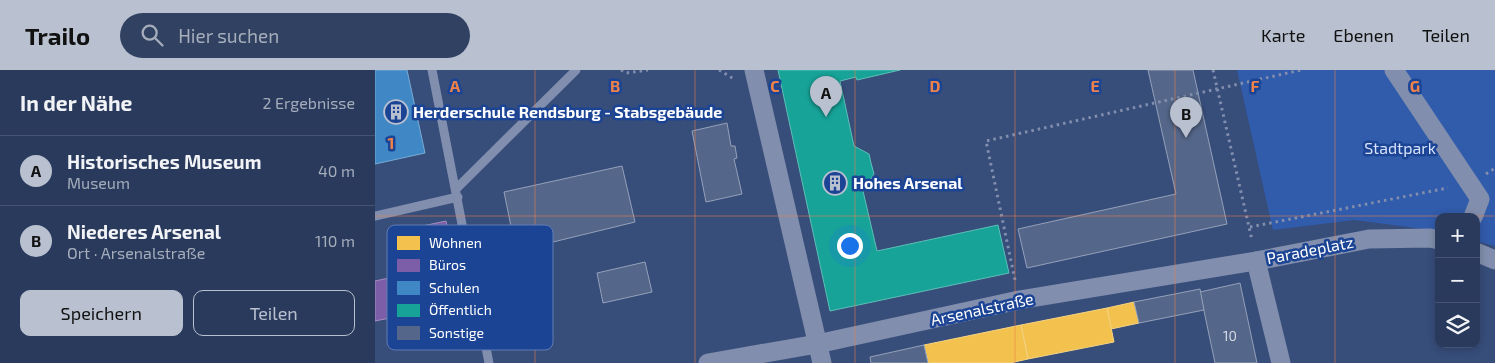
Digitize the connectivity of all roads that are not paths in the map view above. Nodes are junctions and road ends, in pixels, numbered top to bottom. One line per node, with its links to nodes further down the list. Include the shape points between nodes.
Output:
1 (432, 70): 5 (lane)
2 (576, 70): 5 (lane)
3 (754, 70): 13 (street)
4 (1394, 70): 6 (street, via 1480,199)
5 (457, 193): 7 (lane); 8 (lane)
6 (1475, 213)
7 (375, 216)
8 (463, 225)
9 (1435, 239): 12 (street, Paradeplatz, via 1369,239)
10 (1480, 254): 11 (street)
11 (1495, 260)
12 (1256, 261): 13 (street, Arsenalstraße, via 1019,300); 18 (street, Paradeplatz)
13 (817, 344): 16 (street, Arsenalstraße); 17 (street)
14 (487, 350): 15 (lane)
15 (489, 363)
16 (708, 363)
17 (822, 363)
18 (1281, 363)

